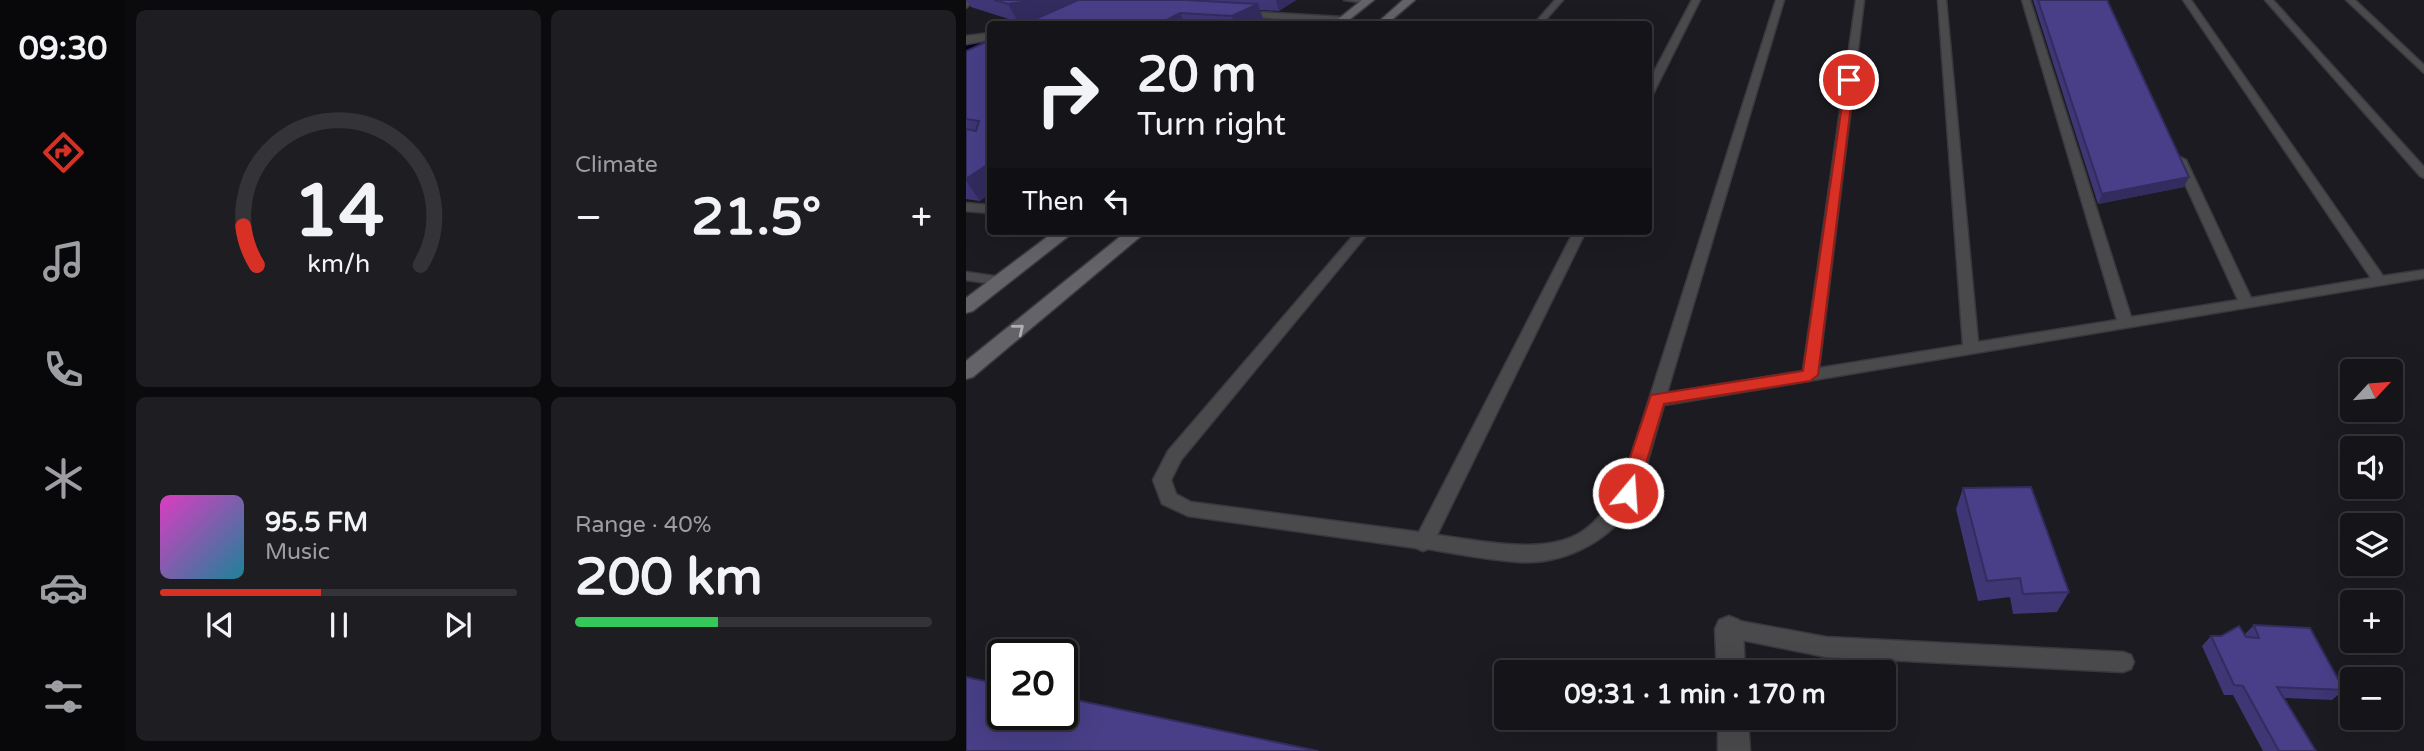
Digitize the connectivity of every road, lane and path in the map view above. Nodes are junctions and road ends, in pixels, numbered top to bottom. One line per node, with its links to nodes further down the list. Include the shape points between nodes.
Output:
1 (971, 0): 14 (lane)
2 (1348, 0): 13 (lane)
3 (1410, 0): 18 (main road)
4 (1559, 0): 19 (lane)
5 (1696, 0): 23 (lane)
6 (1780, 0): 42 (lane)
7 (1860, 0): 41 (lane)
8 (1942, 0): 39 (lane)
9 (2026, 0): 38 (lane)
10 (2187, 0): 35 (lane)
11 (2269, 0): 25 (lane)
12 (2350, 0): 22 (lane)
13 (1368, 1): 17 (main road)
14 (966, 5)
15 (1234, 13): 16 (lane)
16 (1328, 21)
17 (1341, 21)
18 (1385, 21)
19 (1541, 21)
20 (987, 37): 21 (street)
21 (966, 40)
22 (2424, 70)
23 (1652, 86)
24 (2176, 152): 36 (lane)
25 (2424, 174)
26 (966, 207): 27 (lane)
27 (987, 209)
28 (1061, 235): 34 (main road)
29 (1133, 235): 40 (main road, one-way to 29)
30 (1361, 235): 43 (lane, via 1174,456 1162,480 1168,499 1188,509)
31 (1578, 235): 43 (lane)
32 (2424, 274): 35 (lane)
33 (966, 276): 34 (lane)
34 (1001, 281): 37 (main road)
35 (2380, 282): 36 (lane)
36 (2247, 304): 38 (lane)
37 (966, 307)
38 (2125, 323): 39 (lane)
39 (1971, 349): 41 (lane)
40 (966, 372)
41 (1810, 375): 42 (lane)
42 (1657, 400): 43 (lane, via 1628,493 1592,536 1558,550 1521,554)
43 (1423, 543)
44 (1729, 629): 45 (street); 46 (lane, via 1826,647)
45 (1730, 660)
46 (2123, 662)
47 (1733, 730): 48 (street)
48 (1734, 751)

